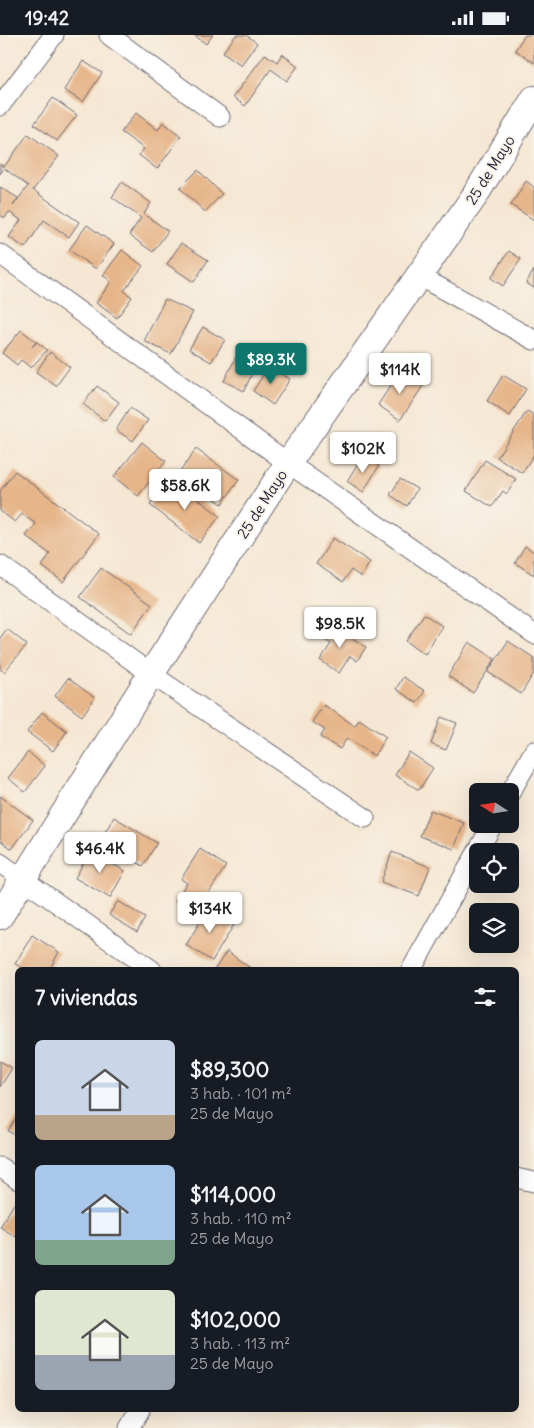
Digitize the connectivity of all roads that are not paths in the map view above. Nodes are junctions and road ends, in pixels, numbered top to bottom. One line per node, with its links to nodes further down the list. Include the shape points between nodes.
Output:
1 (54, 35): 4 (street)
2 (109, 35): 5 (street)
3 (534, 99): 7 (street, 25 de Mayo, via 474,197)
4 (0, 106)
5 (220, 117)
6 (0, 254): 9 (street)
7 (419, 276): 8 (street); 9 (street, 25 de Mayo)
8 (534, 340)
9 (288, 463): 11 (street); 12 (street, 25 de Mayo)
10 (0, 565): 12 (street)
11 (534, 634)
12 (151, 674): 15 (street); 18 (street, 25 de Mayo)
13 (534, 751): 14 (street)
14 (516, 783)
15 (365, 818)
16 (488, 833): 21 (street)
17 (0, 863): 18 (street)
18 (23, 880): 19 (street, 25 de Mayo); 20 (street)
19 (0, 916)
20 (148, 967)
21 (413, 967)
22 (0, 1167): 23 (street)
23 (15, 1178)
24 (519, 1179): 25 (street)
25 (534, 1182)
26 (139, 1412): 27 (street)
27 (129, 1428)

